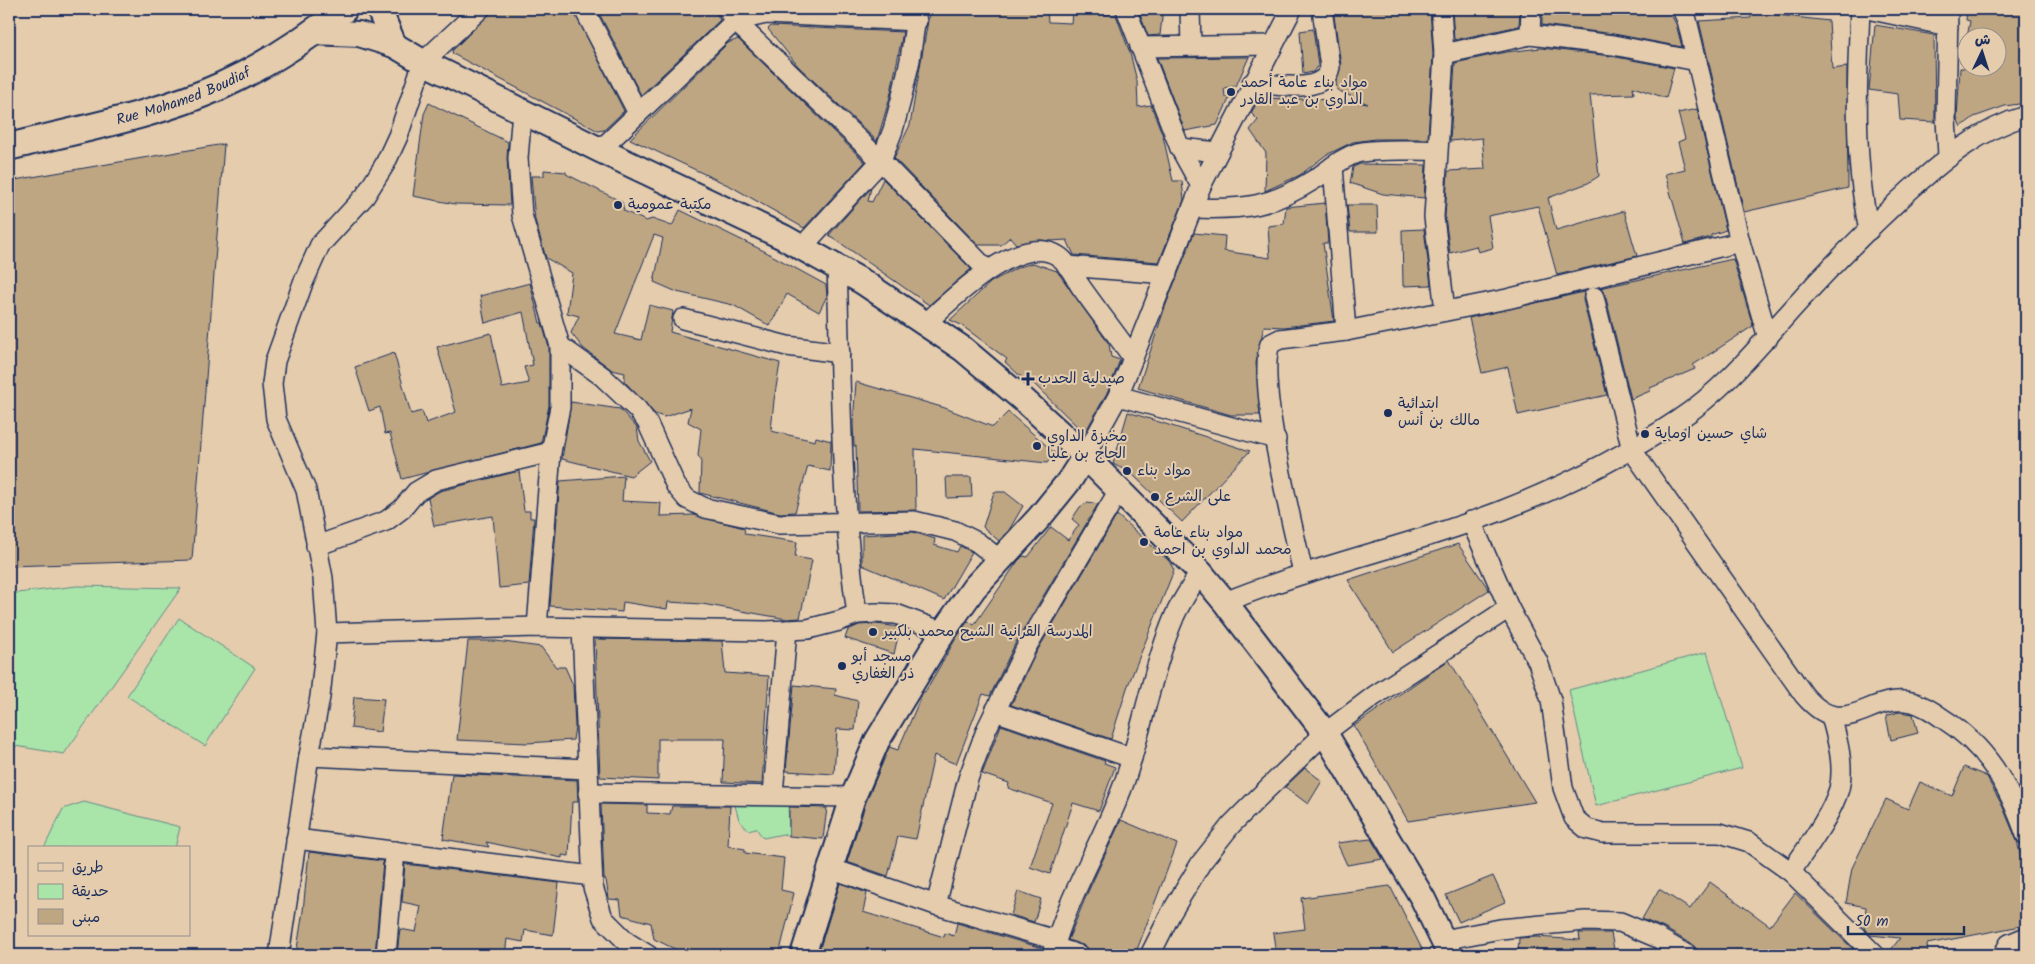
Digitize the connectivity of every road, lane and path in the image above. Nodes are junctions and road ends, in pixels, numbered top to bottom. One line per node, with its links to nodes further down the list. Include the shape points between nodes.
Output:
1 (344, 9): 18 (main road, Rue Mohamed Boudiaf)
2 (379, 9): 20 (street)
3 (480, 9): 26 (street)
4 (584, 9): 29 (street)
5 (1126, 9): 23 (street)
6 (1190, 9): 22 (street)
7 (1292, 9): 21 (street)
8 (1322, 9): 27 (street, via 1330,67 1328,76 1322,82 1307,86)
9 (1441, 9): 24 (street)
10 (1531, 9): 19 (street)
11 (1682, 9): 25 (street, via 1688,20)
12 (1860, 9): 41 (street, via 1858,145)
13 (1867, 9): 17 (street)
14 (783, 12): 15 (street); 16 (street)
15 (731, 15): 29 (street); 37 (street)
16 (917, 15): 37 (street, via 901,100)
17 (1948, 17): 36 (street)
18 (312, 32): 20 (street, via 359,34); 31 (main road, Rue Mohamed Boudiaf, via 261,67 178,103)
19 (1530, 35): 24 (street); 25 (street)
20 (394, 45): 26 (street)
21 (1272, 45): 22 (street); 27 (street)
22 (1191, 46): 23 (street)
23 (1140, 47): 32 (street)
24 (1444, 54): 34 (street)
25 (1697, 60): 42 (street)
26 (423, 62): 28 (street); 65 (street, via 385,164 365,196 320,245 275,361 272,384 276,419 306,490)
27 (1252, 83): 35 (street)
28 (522, 111): 33 (street); 54 (street, via 518,158 522,215)
29 (638, 113): 33 (street)
30 (2026, 116): 36 (street, via 1981,135)
31 (9, 147)
32 (1180, 148): 35 (street); 39 (street)
33 (600, 150): 43 (street)
34 (1437, 150): 38 (street, via 1359,153); 49 (street, via 1434,218)
35 (1218, 152): 39 (street)
36 (1948, 156): 41 (street)
37 (881, 161): 43 (street); 46 (street)
38 (1333, 166): 40 (street, via 1278,199 1254,207); 52 (street)
39 (1201, 186): 40 (street)
40 (1192, 208): 47 (street)
41 (1869, 230): 53 (street)
42 (1740, 242): 49 (street); 53 (street)
43 (802, 247): 45 (street)
44 (1067, 266): 46 (street, via 1060,257 1039,250); 47 (street); 56 (street)
45 (837, 268): 51 (street); 55 (street)
46 (987, 270): 51 (street)
47 (1167, 274): 56 (street)
48 (1594, 296): 59 (street)
49 (1445, 311): 52 (street)
50 (684, 319): 55 (street, via 787,346)
51 (926, 323): 61 (street, via 963,349)
52 (1346, 330): 58 (street, via 1280,339 1270,344 1266,364)
53 (1768, 338): 59 (street, via 1717,390)
54 (560, 346): 60 (street, via 560,407); 63 (street, via 602,376 637,409 647,422 676,486 687,499 705,508 779,524)
55 (840, 353): 63 (street)
56 (1133, 358): 57 (street)
57 (1118, 396): 58 (street); 61 (street)
58 (1276, 439): 68 (street)
59 (1632, 450): 64 (street); 78 (street, via 1804,695 1815,708)
60 (551, 452): 65 (street, via 436,480 416,492 386,521); 72 (street)
61 (1085, 456): 62 (street); 66 (street, via 1039,518)
62 (1119, 490): 67 (street); 77 (street, via 1026,648)
63 (847, 521): 66 (street, via 914,521 954,531 977,542); 71 (street)
64 (1471, 521): 68 (street); 70 (street)
65 (316, 546): 76 (street, via 323,578)
66 (1000, 560): 75 (street, via 974,588)
67 (1200, 572): 69 (street); 81 (street, via 1169,633)
68 (1303, 573): 69 (street)
69 (1225, 602): 79 (street)
70 (1509, 608): 79 (street, via 1374,696); 90 (street, via 1538,662 1551,700 1563,788 1574,818 1586,829 1603,833 1720,833 1749,842)
71 (857, 614): 74 (street, via 808,629); 75 (street, via 896,614)
72 (537, 627): 73 (street); 76 (street)
73 (582, 628): 74 (street); 82 (street)
74 (787, 630): 84 (street)
75 (944, 632): 85 (street, via 877,741)
76 (327, 633): 80 (street)
77 (995, 711): 81 (street); 92 (street, via 968,780)
78 (1831, 716): 86 (street, via 1845,717 1893,702 1912,702 1934,712 1983,750 2017,809); 90 (street, via 1841,766 1839,788 1828,813)
79 (1326, 733): 94 (street, via 1419,890); 101 (street, via 1231,825 1202,863)
80 (309, 756): 82 (street); 87 (street)
81 (1132, 758): 95 (street)
82 (587, 769): 83 (street)
83 (588, 792): 84 (street); 91 (street)
84 (773, 794): 85 (street)
85 (853, 796): 89 (street)
86 (2026, 835)
87 (296, 839): 88 (street); 96 (street)
88 (395, 850): 91 (street); 97 (street)
89 (830, 868): 92 (street); 99 (street)
90 (1791, 872): 103 (street)
91 (592, 876): 98 (street, via 603,918 627,942)
92 (936, 905): 95 (street)
93 (2026, 937): 104 (street, via 2009,944)
94 (1446, 947): 102 (street, via 1500,929 1585,921 1620,922)
95 (1054, 948): 100 (street)
96 (279, 955)
97 (386, 955)
98 (648, 955)
99 (803, 955)
100 (1079, 955)
101 (1150, 955)
102 (1688, 955)
103 (1875, 955)
104 (2003, 955)

